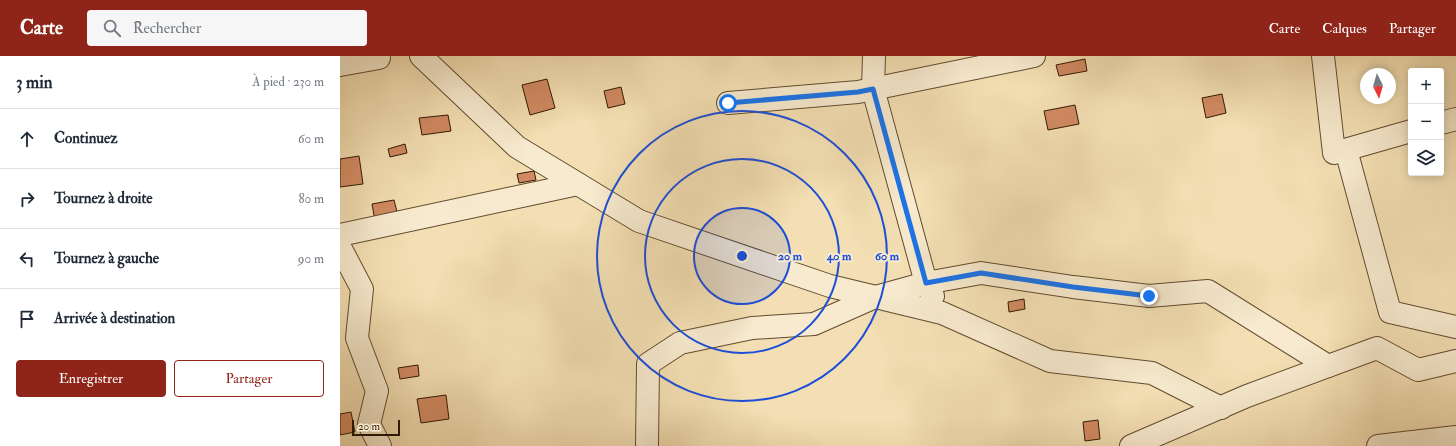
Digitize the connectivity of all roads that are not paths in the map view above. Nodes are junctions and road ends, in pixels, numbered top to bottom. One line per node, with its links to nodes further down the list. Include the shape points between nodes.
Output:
1 (421, 56): 13 (street, via 517,147)
2 (874, 56): 7 (street)
3 (1034, 56): 7 (street)
4 (1323, 56): 12 (street, via 1334,153)
5 (379, 58): 6 (street)
6 (340, 66)
7 (873, 89): 8 (street); 16 (street)
8 (728, 103)
9 (1456, 119): 10 (street)
10 (1444, 122)
11 (1408, 133): 12 (street)
12 (1346, 150): 19 (street, via 1390,312)
13 (578, 184): 14 (street); 17 (street, via 639,221 830,286)
14 (340, 235)
15 (340, 247): 24 (street, via 362,289 357,338 377,391 369,424)
16 (926, 283): 17 (street); 18 (street); 21 (street, via 981,273 1149,296 1208,291)
17 (875, 297): 18 (street); 25 (street, via 814,324 752,328 680,343 648,364)
18 (942, 313): 22 (street, via 1050,361 1152,373)
19 (1456, 327)
20 (1456, 361): 21 (street, via 1418,370 1377,348)
21 (1328, 366): 22 (street)
22 (1221, 408): 26 (street)
23 (1456, 438): 27 (street)
24 (380, 446)
25 (647, 446)
26 (1131, 446)
27 (1378, 446)

